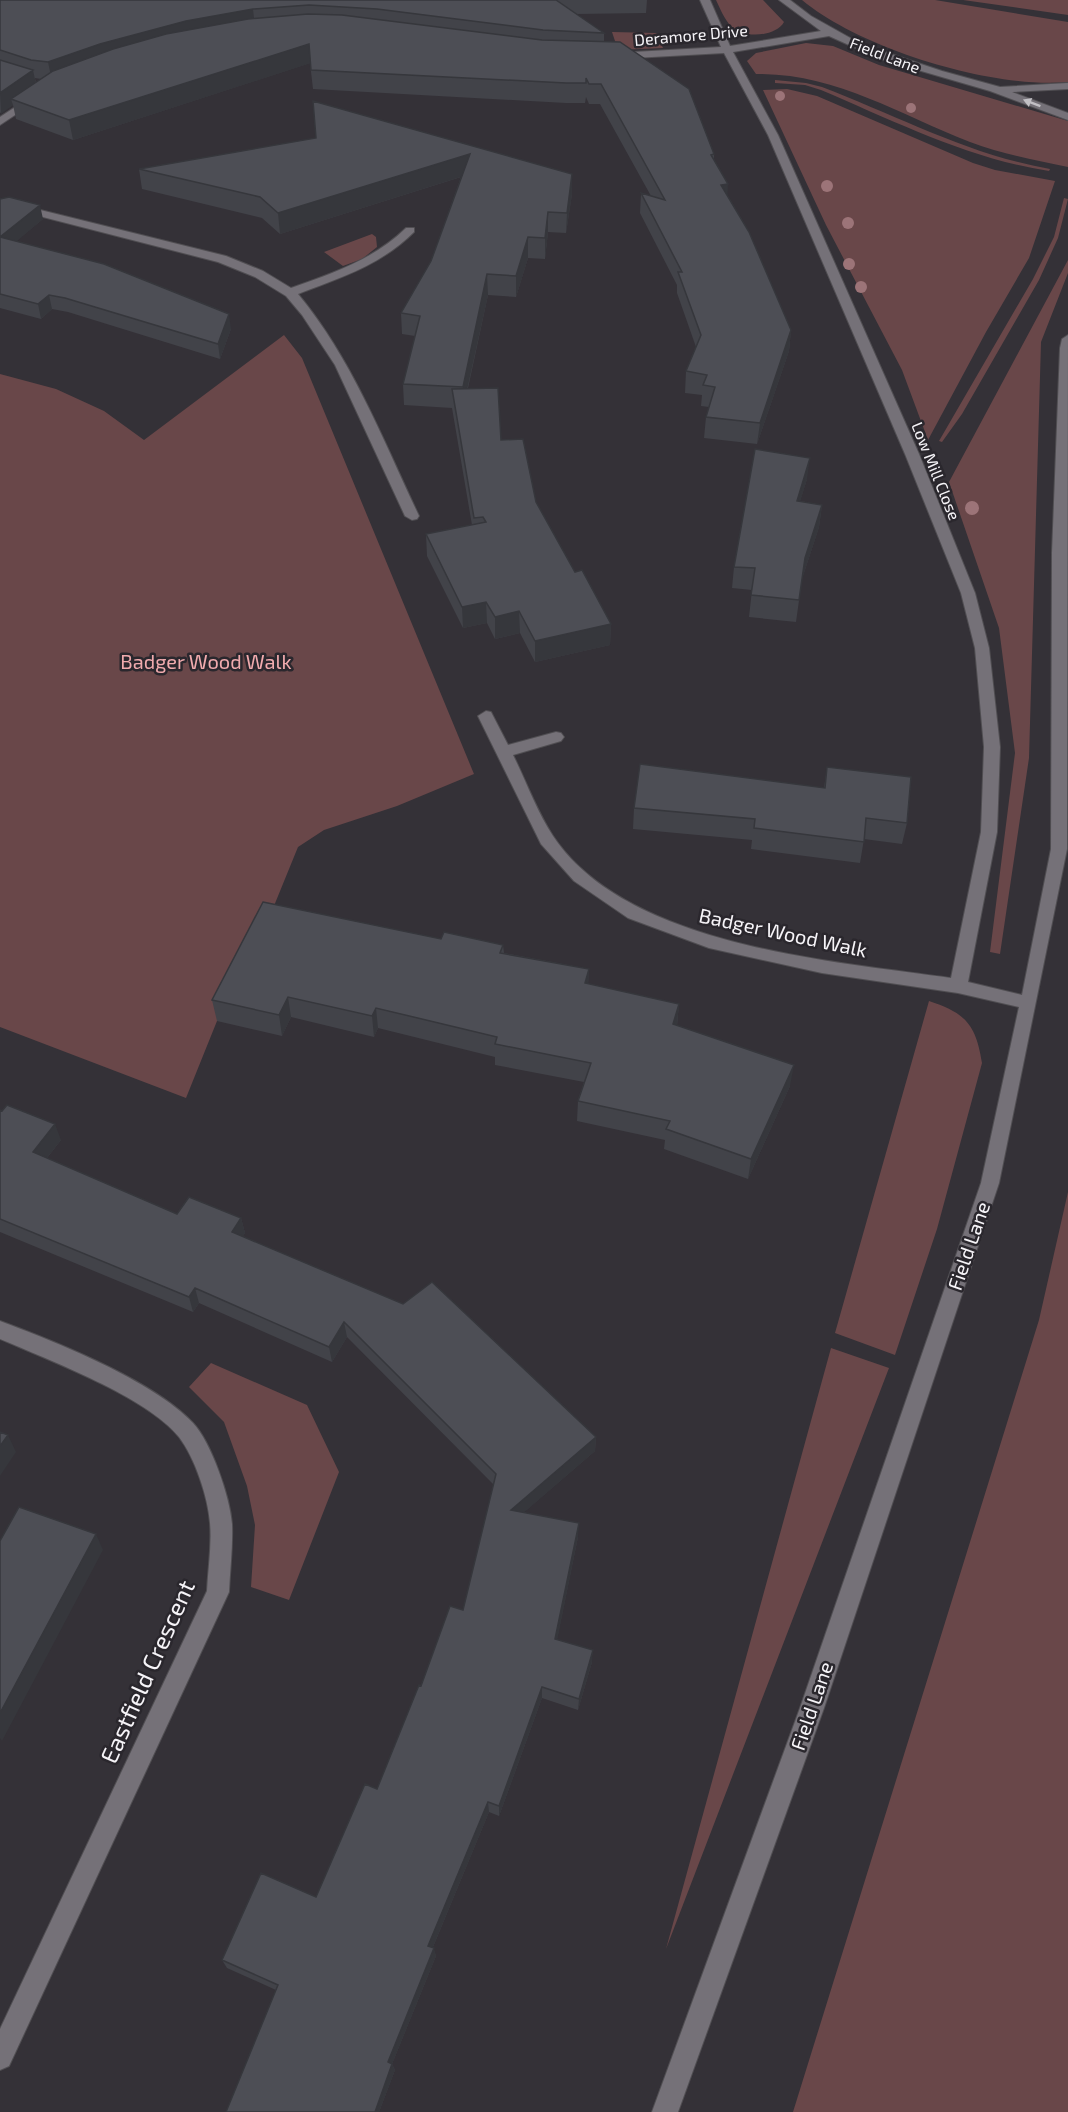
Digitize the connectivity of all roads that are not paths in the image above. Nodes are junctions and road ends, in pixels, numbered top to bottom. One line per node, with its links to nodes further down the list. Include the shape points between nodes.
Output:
1 (705, 0): 4 (street, Low Mill Close)
2 (784, 0): 3 (street, Field Lane)
3 (829, 33): 4 (street, Deramore Drive); 7 (street, Field Lane, via 931,73)
4 (727, 50): 5 (street, Deramore Drive); 19 (street, Low Mill Close, via 773,135 912,454 968,593 982,648 992,747 989,832)
5 (605, 56)
6 (1068, 86): 7 (street, Field Lane)
7 (996, 90): 9 (street, Field Lane, one-way to 7)
8 (43, 92): 10 (street)
9 (1068, 117)
10 (0, 122)
11 (0, 202): 13 (street, via 222,259 259,274)
12 (410, 230): 13 (street, via 397,246 377,259)
13 (290, 293): 15 (street, via 340,365)
14 (1068, 339): 20 (street, Field Lane, via 1059,553 1059,849)
15 (412, 516)
16 (486, 716): 18 (street, Badger Wood Walk)
17 (556, 737): 18 (street)
18 (503, 752): 19 (street, Badger Wood Walk, via 548,840 580,877 634,914 709,942 822,966)
19 (958, 986): 20 (street, Badger Wood Walk)
20 (1029, 1003): 23 (street, Field Lane, via 990,1183 812,1708)
21 (0, 1330): 22 (street, Eastfield Crescent, via 82,1365 160,1406 187,1431 210,1474 221,1522 218,1593)
22 (0, 2057)
23 (665, 2112)

